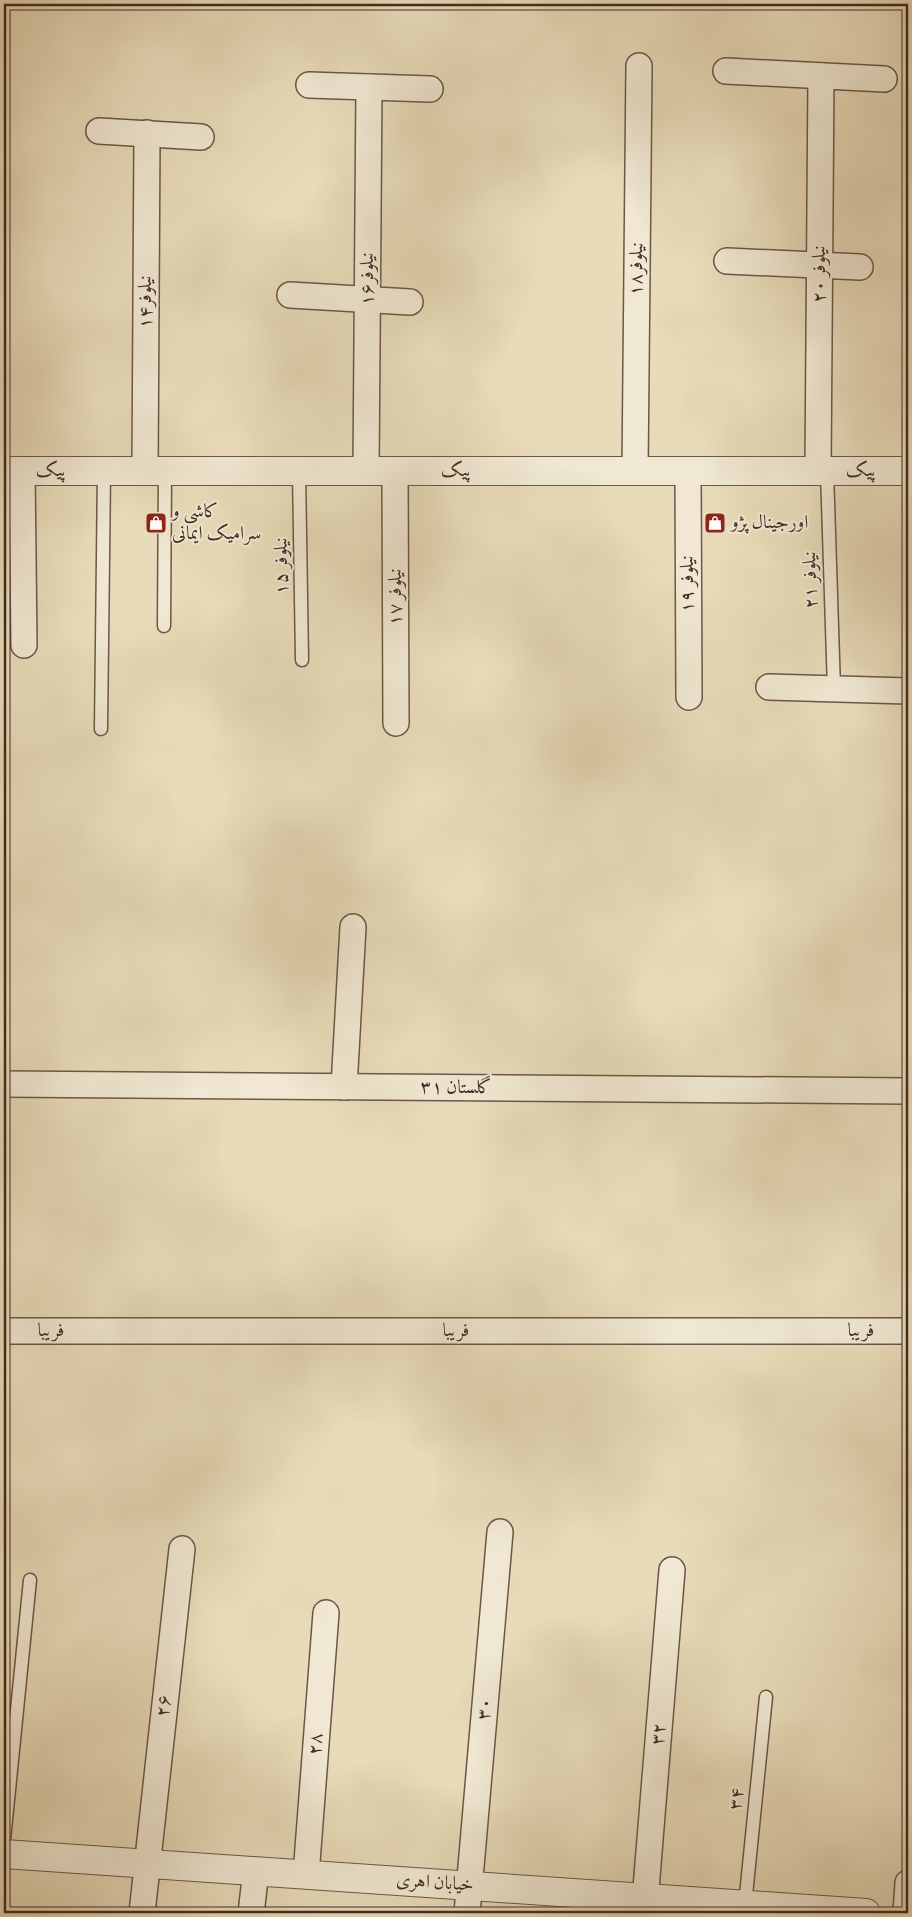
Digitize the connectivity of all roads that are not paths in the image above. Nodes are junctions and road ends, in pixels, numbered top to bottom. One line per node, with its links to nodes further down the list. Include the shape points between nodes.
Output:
1 (639, 66): 23 (street, نیلوفر۱۸)
2 (726, 72): 3 (street)
3 (821, 76): 4 (street); 12 (street, نیلوفر ۲۰)
4 (884, 79)
5 (309, 86): 6 (street)
6 (369, 87): 7 (street); 15 (street, نیلوفر۱۶)
7 (430, 89)
8 (99, 131): 9 (street)
9 (147, 133): 10 (street); 19 (street, نیلوفر۱۴)
10 (202, 137)
11 (727, 261): 12 (street)
12 (820, 265): 13 (street); 25 (street, نیلوفر ۲۰)
13 (860, 267)
14 (290, 295): 15 (street)
15 (368, 300): 16 (street); 21 (street, نیلوفر۱۶)
16 (410, 302)
17 (13, 471): 18 (street, پیک); 28 (street)
18 (104, 471): 19 (street, پیک); 35 (lane)
19 (155, 471): 20 (street, پیک); 27 (lane)
20 (299, 471): 21 (street, پیک); 29 (lane, نیلوفر ۱۵)
21 (366, 471): 22 (street, پیک)
22 (395, 471): 23 (street, پیک); 34 (street, نیلوفر ۱۷)
23 (635, 471): 24 (street, پیک)
24 (688, 471): 25 (street, پیک); 33 (street, نیلوفر ۱۹)
25 (822, 471): 26 (street, پیک); 31 (lane, نیلوفر ۲۱)
26 (908, 471)
27 (164, 626)
28 (24, 645)
29 (302, 660)
30 (769, 687): 31 (street)
31 (834, 689): 32 (street)
32 (908, 691)
33 (689, 697)
34 (396, 723)
35 (101, 729)
36 (354, 927): 38 (street)
37 (4, 1084): 38 (street, گلستان ۳۱)
38 (344, 1087): 39 (street, گلستان ۳۱)
39 (908, 1091)
40 (908, 1330): 41 (street, فریبا)
41 (4, 1331)
42 (500, 1532): 54 (street, ۳۰)
43 (182, 1549): 50 (street, ۲۶)
44 (672, 1570): 55 (street, ۳۲)
45 (30, 1580): 48 (lane)
46 (326, 1613): 52 (street, ۲۸)
47 (766, 1697): 56 (lane, ۳۴)
48 (4, 1840)
49 (4, 1854): 50 (street, خیابان اهری)
50 (146, 1863): 51 (street, خیابان اهری); 57 (street, ۲۶)
51 (256, 1871): 52 (street, خیابان اهری); 58 (street)
52 (306, 1875): 54 (street, خیابان اهری)
53 (908, 1883): 61 (street)
54 (469, 1886): 55 (street, خیابان اهری); 59 (street, ۳۰)
55 (645, 1906): 56 (street, خیابان اهری)
56 (744, 1909): 60 (street, خیابان اهری)
57 (142, 1913)
58 (251, 1913)
59 (467, 1913)
60 (866, 1913)
61 (906, 1913)

